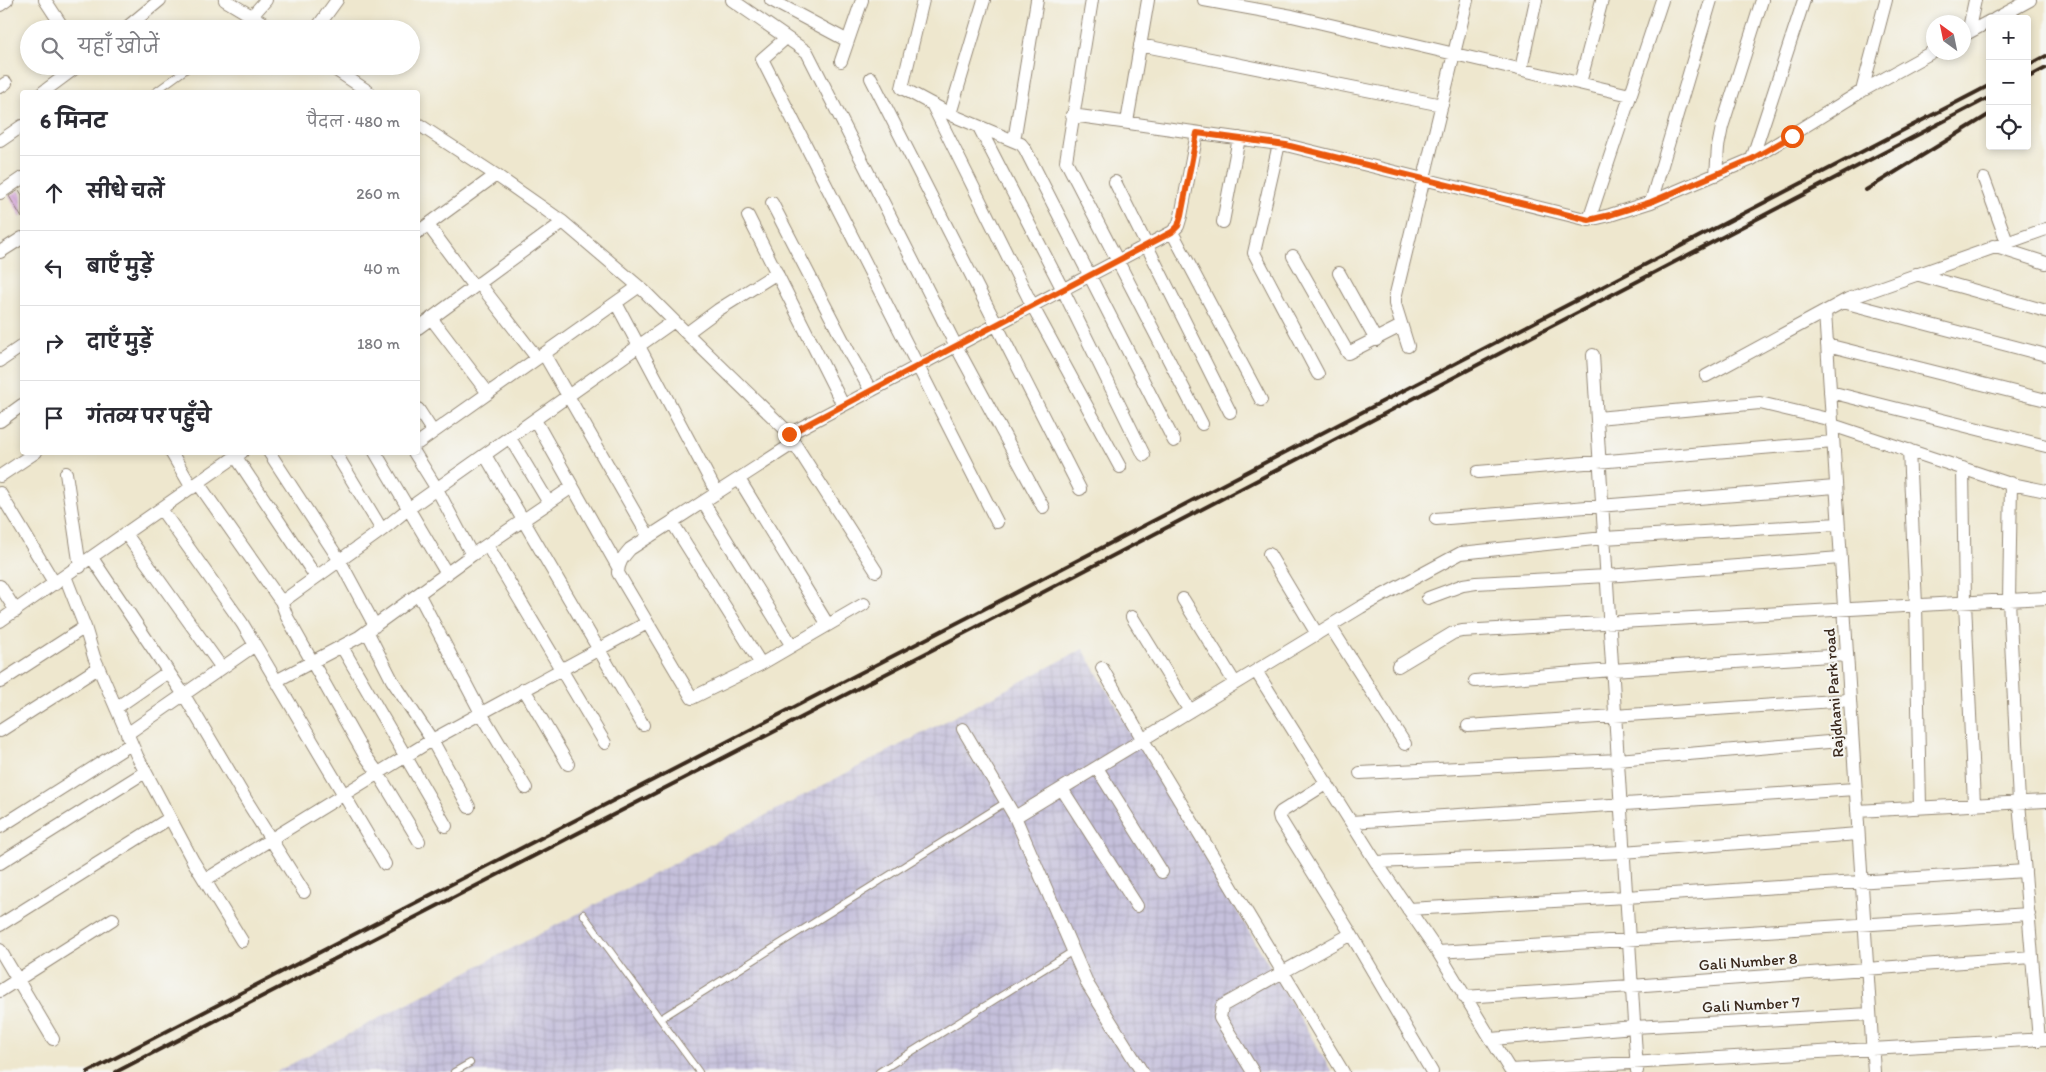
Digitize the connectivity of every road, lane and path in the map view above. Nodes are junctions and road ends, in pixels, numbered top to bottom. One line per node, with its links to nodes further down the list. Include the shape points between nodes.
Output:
1 (7, 0): 26 (street)
2 (45, 0): 30 (street)
3 (160, 0): 31 (street)
4 (226, 0): 29 (street)
5 (266, 0): 29 (street)
6 (337, 0): 34 (street)
7 (732, 0): 37 (street)
8 (770, 0): 38 (street)
9 (862, 0): 38 (street)
10 (923, 0): 54 (street, via 902,86)
11 (984, 0): 56 (street)
12 (1037, 0): 65 (street)
13 (1092, 0): 57 (street)
14 (1148, 0): 39 (street)
15 (1204, 0): 40 (street, via 1292,16)
16 (1467, 0): 40 (street)
17 (1536, 0): 43 (street)
18 (1602, 0): 48 (street)
19 (1662, 0): 53 (street)
20 (1711, 0): 75 (street)
21 (1762, 0): 68 (street, via 1722,127)
22 (1804, 0): 67 (street)
23 (1886, 0): 52 (street)
24 (1975, 0): 27 (street)
25 (2030, 0): 28 (street)
26 (0, 4)
27 (1971, 15)
28 (2002, 15)
29 (252, 16): 32 (lane); 33 (street)
30 (58, 20)
31 (135, 20)
32 (247, 20)
33 (258, 20)
34 (323, 20)
35 (1986, 23): 36 (street)
36 (1971, 31)
37 (786, 38): 112 (street, via 807,52); 120 (street, via 762,59)
38 (848, 42): 42 (street)
39 (1140, 45): 55 (street); 58 (street)
40 (1455, 53): 43 (street); 55 (street)
41 (1926, 55): 52 (street)
42 (841, 62)
43 (1521, 69): 48 (street)
44 (66, 75): 49 (street)
45 (179, 75): 50 (lane)
46 (342, 75): 51 (street)
47 (871, 78): 106 (street)
48 (1580, 83): 53 (street)
49 (46, 90)
50 (158, 90)
51 (363, 90)
52 (1862, 91): 67 (street)
53 (1630, 95): 78 (street)
54 (932, 104): 56 (street); 101 (street)
55 (1442, 105): 72 (street)
56 (950, 114): 61 (street)
57 (1072, 115): 58 (street); 90 (street, via 1066,161)
58 (1127, 122): 62 (street)
59 (420, 125): 69 (street)
60 (20, 127): 64 (street)
61 (979, 127): 65 (street); 98 (street)
62 (1197, 133): 63 (street); 83 (street, via 1181,216)
63 (1239, 138): 66 (street); 80 (street)
64 (0, 141)
65 (1014, 141): 95 (street, via 1028,153)
66 (1279, 144): 72 (street); 121 (street, via 1254,254)
67 (1752, 159): 68 (street)
68 (1716, 174): 75 (street)
69 (496, 175): 79 (street); 82 (street)
70 (20, 179): 74 (street)
71 (1984, 179): 85 (street)
72 (1423, 180): 78 (street); 108 (street, via 1395,298)
73 (1115, 182): 86 (street)
74 (0, 193)
75 (1651, 202): 78 (street)
76 (772, 203): 123 (street)
77 (748, 216): 93 (street)
78 (1589, 220)
79 (563, 222): 96 (street); 97 (street)
80 (1223, 222)
81 (2046, 228): 85 (street)
82 (423, 229): 96 (street)
83 (1172, 232): 86 (street); 127 (street)
84 (20, 239): 88 (street)
85 (2007, 242): 87 (street)
86 (1146, 245): 90 (street); 132 (street)
87 (1993, 246): 91 (street); 94 (street)
88 (0, 252)
89 (1293, 256): 110 (street, via 1348,353)
90 (1118, 260): 95 (street); 137 (street)
91 (2046, 263)
92 (1339, 273): 110 (street)
93 (777, 274): 109 (street); 129 (street)
94 (1916, 274): 99 (street); 102 (street)
95 (1089, 276): 98 (street); 141 (street)
96 (477, 285): 104 (street); 118 (street)
97 (638, 287): 100 (street); 105 (street)
98 (1063, 290): 101 (street); 154 (street)
99 (1843, 302): 103 (street); 117 (street)
100 (616, 303): 115 (street); 118 (street)
101 (1032, 306): 106 (street); 156 (street)
102 (2046, 311)
103 (1825, 312): 111 (street, Rajdhani Park road); 122 (street)
104 (431, 318): 107 (street); 125 (street)
105 (674, 320): 109 (street); 115 (street)
106 (996, 324): 112 (street); 167 (street)
107 (420, 326)
108 (1401, 326): 110 (street); 113 (street)
109 (687, 333): 140 (street)
110 (1376, 340)
111 (1827, 345): 124 (street, Rajdhani Park road); 128 (street)
112 (956, 346): 120 (street); 174 (street)
113 (1408, 346)
114 (20, 347): 119 (street)
115 (638, 347): 126 (street); 169 (street)
116 (1593, 355): 133 (street)
117 (2046, 355)
118 (540, 356): 125 (street); 126 (street)
119 (0, 361)
120 (919, 365): 123 (street); 180 (street)
121 (1318, 374)
122 (1706, 376)
123 (872, 391): 129 (street)
124 (1830, 392): 136 (street, Rajdhani Park road); 144 (street)
125 (488, 393): 138 (street)
126 (568, 396): 134 (street); 184 (street)
127 (1261, 400)
128 (2046, 400)
129 (843, 405): 140 (street)
130 (20, 406): 135 (street)
131 (420, 412): 138 (street)
132 (1230, 412)
133 (1597, 418): 136 (street, via 1760,403); 155 (street)
134 (535, 420): 139 (street); 164 (street)
135 (0, 421)
136 (1832, 422): 143 (street, Rajdhani Park road); 145 (street)
137 (1202, 424)
138 (433, 432): 142 (street)
139 (510, 438): 153 (street); 172 (street)
140 (791, 439): 161 (street); 194 (street)
141 (1174, 441)
142 (420, 442)
143 (1833, 442): 155 (street); 165 (street, Rajdhani Park road)
144 (2046, 446)
145 (1909, 450): 157 (street); 208 (street)
146 (32, 455): 160 (street)
147 (173, 455): 163 (street)
148 (239, 455): 163 (street); 197 (street)
149 (271, 455): 191 (street)
150 (337, 455): 182 (street)
151 (377, 455): 176 (street)
152 (416, 455): 166 (street)
153 (485, 455): 166 (street); 177 (street)
154 (1144, 455)
155 (1600, 462): 158 (street); 173 (street)
156 (1120, 467)
157 (1963, 468): 162 (street); 206 (street)
158 (1478, 472)
159 (66, 473): 192 (street)
160 (0, 476)
161 (739, 479): 169 (street); 215 (street)
162 (2011, 484): 168 (street); 205 (street)
163 (195, 486): 175 (street); 204 (street)
164 (572, 487): 172 (street); 193 (street)
165 (1836, 487): 173 (street); 181 (street, Rajdhani Park road)
166 (436, 489): 176 (street); 188 (street)
167 (1080, 489)
168 (2046, 491)
169 (717, 493): 171 (street)
170 (0, 494): 198 (street)
171 (703, 502): 179 (street); 221 (street)
172 (549, 503): 177 (street)
173 (1602, 505): 178 (street); 185 (street)
174 (1043, 507)
175 (161, 509): 183 (street); 220 (street)
176 (408, 509): 182 (street); 195 (street)
177 (524, 520): 186 (street); 223 (street)
178 (1436, 520)
179 (672, 522): 184 (street); 226 (street)
180 (997, 522)
181 (1838, 524): 185 (street); 190 (street, Rajdhani Park road)
182 (382, 530): 191 (street)
183 (126, 534): 189 (street); 229 (street)
184 (648, 537): 193 (street, via 630,549)
185 (1604, 538): 196 (street); 216 (street, via 1461,553)
186 (487, 545): 188 (street); 231 (street)
187 (1270, 554): 219 (street)
188 (472, 555): 195 (street)
189 (92, 558): 192 (street); 234 (street)
190 (1840, 558): 196 (street); 209 (street, Rajdhani Park road)
191 (340, 561): 197 (street); 218 (street)
192 (80, 567): 198 (street)
193 (618, 568): 213 (street)
194 (876, 572)
195 (447, 574): 200 (street)
196 (1607, 576): 201 (street, via 1476,583); 214 (street)
197 (316, 577): 204 (street)
198 (60, 580): 210 (street); 217 (street)
199 (0, 586): 210 (street)
200 (419, 595): 218 (street); 244 (street)
201 (1428, 598)
202 (2046, 598): 205 (street)
203 (1183, 599): 238 (street)
204 (281, 600): 225 (street, via 284,612)
205 (2008, 600): 206 (street); 270 (street)
206 (1965, 602): 208 (street); 271 (street)
207 (864, 604): 215 (street)
208 (1916, 605): 209 (street); 274 (street)
209 (1843, 609): 214 (street); 224 (street, Rajdhani Park road)
210 (16, 611): 212 (street)
211 (1132, 617): 243 (street)
212 (0, 621)
213 (647, 623): 223 (street); 226 (street, via 692,698)
214 (1610, 624): 227 (street, via 1462,631 1453,633); 232 (street)
215 (828, 625): 221 (street)
216 (1330, 626): 219 (street); 255 (street)
217 (85, 627): 228 (street); 237 (street)
218 (371, 629): 222 (street); 251 (street, via 392,680)
219 (1316, 634): 233 (street)
220 (255, 645): 229 (street); 235 (street)
221 (792, 646): 226 (street)
222 (342, 647): 225 (street); 256 (street)
223 (598, 650): 231 (street); 246 (street)
224 (1846, 655): 232 (street); 241 (street, Rajdhani Park road)
225 (312, 661): 235 (street); 262 (street)
226 (761, 664)
227 (1398, 666)
228 (98, 668): 242 (street); 249 (street)
229 (222, 668): 240 (street)
230 (1102, 668): 252 (street)
231 (561, 669): 239 (street); 254 (street)
232 (1612, 670): 236 (street); 245 (street)
233 (1256, 671): 238 (street); 263 (street)
234 (168, 672): 240 (street); 242 (street)
235 (276, 681): 267 (street)
236 (1475, 681)
237 (0, 682)
238 (1235, 683): 243 (street)
239 (524, 689): 244 (street); 258 (street)
240 (184, 695): 250 (street); 282 (street)
241 (1849, 700): 245 (street); 253 (street, Rajdhani Park road)
242 (116, 708): 250 (street)
243 (1190, 711): 252 (street)
244 (481, 713): 251 (street); 264 (street)
245 (1615, 716): 247 (street); 257 (street)
246 (643, 726)
247 (1468, 726)
248 (963, 729): 269 (street)
249 (0, 731)
250 (129, 739): 260 (street); 280 (street)
251 (432, 740): 256 (street); 273 (street)
252 (1143, 740): 259 (street); 309 (street)
253 (1852, 740): 257 (street); 266 (street, Rajdhani Park road)
254 (605, 743)
255 (1405, 744)
256 (405, 757): 262 (street); 279 (street)
257 (1618, 760): 261 (street); 272 (street)
258 (568, 764)
259 (1097, 768): 265 (street); 289 (street)
260 (145, 772): 277 (street); 286 (street)
261 (1360, 773)
262 (378, 774): 267 (street); 283 (street)
263 (1327, 783): 278 (street); 301 (street, via 1279,815)
264 (526, 788)
265 (1062, 789): 276 (street); 294 (street)
266 (1855, 789): 272 (street); 275 (street, Rajdhani Park road)
267 (344, 794): 282 (street); 287 (street)
268 (2046, 800): 270 (street)
269 (1006, 802): 276 (street); 315 (lane)
270 (2019, 802): 271 (street); 288 (street)
271 (1974, 804): 274 (street)
272 (1621, 805): 278 (street); 284 (street)
273 (469, 807)
274 (1920, 808): 275 (street)
275 (1857, 811): 281 (street, Rajdhani Park road)
276 (1015, 817): 305 (street)
277 (170, 818): 290 (street); 300 (street)
278 (1351, 822): 285 (street)
279 (446, 826)
280 (0, 827)
281 (1858, 834): 284 (street); 291 (street, Rajdhani Park road)
282 (271, 838): 290 (street); 292 (street)
283 (419, 841)
284 (1623, 852): 285 (street); 293 (street)
285 (1376, 862): 295 (street)
286 (0, 863)
287 (385, 864)
288 (2025, 871): 291 (street); 297 (street)
289 (1162, 872)
290 (204, 880): 302 (street)
291 (1862, 882): 293 (street); 299 (street, Rajdhani Park road)
292 (304, 892)
293 (1626, 897): 295 (street); 303 (street)
294 (1137, 906)
295 (1408, 909): 306 (street)
296 (583, 914): 315 (lane)
297 (2029, 914): 299 (street); 307 (street)
298 (112, 919): 310 (street)
299 (1865, 923): 303 (street); 308 (street, Rajdhani Park road)
300 (0, 926)
301 (1351, 934): 309 (street); 329 (street)
302 (242, 941)
303 (1629, 942): 306 (street); 311 (street)
304 (0, 950): 310 (street)
305 (1073, 951): 325 (lane); 326 (street, via 1088,986)
306 (1438, 952): 313 (street)
307 (2032, 956): 308 (street, Gali Number 8); 319 (street)
308 (1868, 968): 311 (street, Gali Number 8); 314 (street, Rajdhani Park road)
309 (1283, 972): 327 (street, via 1222,1006 1220,1018); 328 (street)
310 (18, 980): 312 (street); 317 (street)
311 (1632, 986): 313 (street, Gali Number 8); 316 (street)
312 (0, 991)
313 (1464, 997): 318 (street)
314 (1870, 1014): 316 (street, Gali Number 7); 320 (street, Rajdhani Park road)
315 (660, 1019): 324 (lane)
316 (1634, 1027): 318 (street, Gali Number 7); 322 (street)
317 (53, 1039)
318 (1492, 1039): 322 (street, via 1512,1070)
319 (2043, 1039): 320 (street)
320 (1873, 1050): 322 (street); 330 (street, Rajdhani Park road)
321 (470, 1063): 323 (lane)
322 (1636, 1068)
323 (454, 1072)
324 (699, 1072)
325 (879, 1072)
326 (1142, 1072)
327 (1253, 1072)
328 (1343, 1072)
329 (1432, 1072)
330 (1874, 1072)

